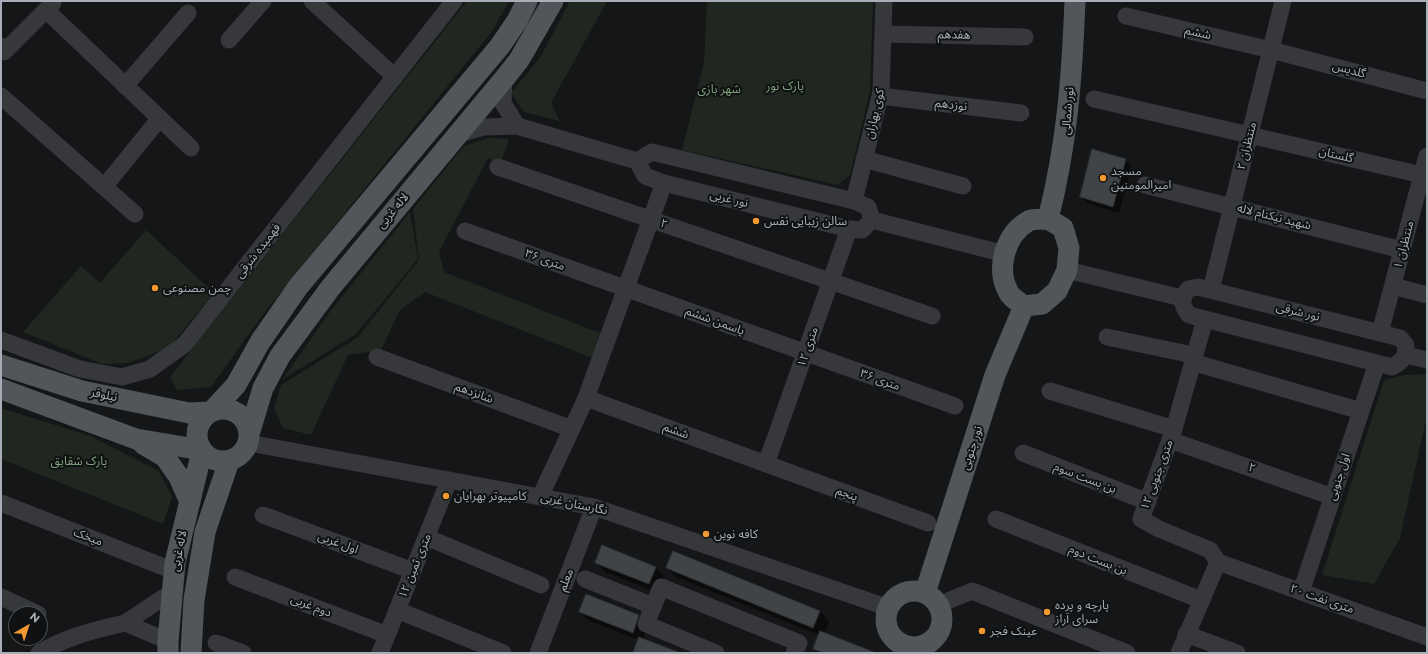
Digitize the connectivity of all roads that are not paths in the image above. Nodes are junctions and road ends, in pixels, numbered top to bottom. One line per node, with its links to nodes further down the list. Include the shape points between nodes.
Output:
1 (262, 1): 14 (street)
2 (312, 1): 17 (street)
3 (454, 1): 17 (street, فهمیده شرقی)
4 (527, 1): 75 (main road, لاله غربی, via 500,46 298,287 260,342 236,385)
5 (554, 1): 18 (main road, لاله غربی, via 519,60)
6 (884, 1): 12 (street, کوی بهاران)
7 (1075, 1): 43 (main road, نور شمالی, via 1066,136)
8 (1283, 1): 15 (street, منتظران ۲)
9 (49, 6): 16 (street); 19 (street)
10 (188, 13): 19 (street)
11 (1126, 16): 15 (street, ششم)
12 (883, 34): 13 (street, هفدهم); 22 (street, کوی بهاران)
13 (1025, 37)
14 (229, 40)
15 (1271, 50): 20 (street, گلدیس); 28 (street, منتظران ۲)
16 (2, 54)
17 (394, 77): 62 (street, فهمیده شرقی, via 185,344 150,369 122,377 80,369)
18 (504, 79): 26 (street, via 503,103); 27 (main road, لاله غربی)
19 (125, 86): 25 (street)
20 (1427, 91)
21 (1, 96): 37 (street)
22 (880, 96): 24 (street, نوزدهم); 31 (street, کوی بهاران)
23 (1094, 99): 28 (street, گلستان)
24 (1021, 113)
25 (160, 118): 29 (street); 37 (street)
26 (517, 126): 27 (street, via 483,126); 32 (street)
27 (456, 135): 78 (main road, لاله غربی, via 331,287 280,356 263,388)
28 (1250, 135): 34 (street, گلستان); 40 (street, منتظران ۲)
29 (191, 148)
30 (1427, 156): 34 (street, منتظران ۱)
31 (864, 159): 38 (street); 39 (street, کوی بهاران)
32 (637, 162): 35 (street, نور غربی, via 645,176); 39 (street, via 652,152)
33 (498, 167): 44 (street, ۲)
34 (1422, 175): 42 (street, منتظران ۱)
35 (664, 182): 44 (street); 46 (street, نور غربی)
36 (1145, 185): 40 (street, شهید نیکنام لاله)
37 (104, 186): 41 (street)
38 (963, 186)
39 (854, 202): 45 (street, via 868,207)
40 (1232, 206): 48 (street, شهید نیکنام لاله); 54 (street, منتظران ۲)
41 (135, 214)
42 (1420, 214): 48 (street, منتظران ۱)
43 (1048, 219): 49 (main road, via 1028,221 1012,236); 50 (main road, via 1063,228 1069,248)
44 (651, 220): 51 (street, ۲); 53 (street)
45 (872, 220): 46 (street, نور غربی, via 862,230); 49 (street)
46 (849, 229): 51 (street, ۱۲ متری)
47 (465, 231): 53 (street, ۳۶ متری)
48 (1402, 250): 52 (street, منتظران ۱)
49 (1005, 254): 57 (main road, via 1002,274 1008,293)
50 (1067, 270): 56 (street); 57 (main road, via 1057,292 1042,304)
51 (831, 281): 58 (street, ۲); 63 (street, ۱۲ متری)
52 (1393, 286): 55 (street); 60 (street, منتظران ۱)
53 (625, 290): 63 (street, یاسمن ششم); 72 (street)
54 (1211, 290): 56 (street, نور شرقی, via 1198,287 1188,290); 60 (street, نور شرقی)
55 (1427, 295)
56 (1182, 298): 59 (street, via 1183,308 1189,315)
57 (1024, 306): 103 (main road, نور جنوبی, via 995,375)
58 (932, 316)
59 (1205, 319): 66 (street, ۱۲ متری جنوبی); 68 (street)
60 (1380, 333): 64 (street, نور شرقی, via 1400,338 1406,345)
61 (1107, 337): 66 (street)
62 (1, 340)
63 (805, 353): 73 (street, ۳۶ متری); 83 (street, ۱۲ متری)
64 (1406, 355): 67 (street); 68 (street, via 1401,362 1392,367)
65 (376, 357): 76 (street, شانزدهم)
66 (1192, 358): 74 (street); 77 (street, ۱۲ متری جنوبی)
67 (1427, 360)
68 (1377, 363): 74 (street, اول جنوبی)
69 (1, 365): 75 (main road, نیلوفر, via 82,391 189,412)
70 (1, 389): 79 (main road)
71 (1050, 391): 77 (street, ۲)
72 (586, 398): 76 (street); 83 (street, ششم)
73 (955, 406)
74 (1361, 411): 86 (street, اول جنوبی)
75 (211, 412): 78 (main road, via 227,409 235,411 244,420); 80 (main road, via 199,425 198,443)
76 (572, 429): 85 (street)
77 (1172, 435): 86 (street, ۲); 88 (street, ۱۲ متری جنوبی)
78 (249, 437): 82 (main road, via 241,455); 84 (street, نگارستان غربی)
79 (136, 439): 80 (main road); 87 (main road, via 165,457 179,477)
80 (202, 451): 82 (main road, via 214,460); 87 (main road, لاله غربی)
81 (1022, 453): 88 (street, بن بست سوم)
82 (229, 461): 118 (main road, لاله غربی, via 205,532 194,600)
83 (766, 464): 93 (street, پنجم)
84 (449, 480): 85 (street, نگارستان غربی); 94 (street, ۱۲ متری ثمین)
85 (540, 497): 90 (street, نگارستان غربی)
86 (1333, 497): 101 (street, اول جنوبی)
87 (190, 502): 99 (main road, لاله غربی)
88 (1148, 502): 95 (street, ۱۲ متری جنوبی, via 1141,518 1159,529 1210,550)
89 (1, 503): 99 (street, میخک)
90 (594, 507): 107 (street, نگارستان غربی); 122 (street, معلم)
91 (262, 515): 96 (street, اول غربی)
92 (996, 519): 104 (street, بن بست دوم)
93 (928, 523)
94 (426, 537): 96 (street, ۱۲ متری ثمین); 100 (street)
95 (1218, 562): 101 (street, ۲۰ متری نفت); 104 (street)
96 (413, 571): 108 (street, ۱۲ متری ثمین)
97 (235, 577): 111 (street, دوم غربی)
98 (585, 579): 106 (street)
99 (173, 581): 109 (street); 114 (main road, لاله غربی)
100 (541, 585)
101 (1301, 592): 112 (street, ۲۰ متری نفت)
102 (1, 597): 105 (street)
103 (932, 599): 107 (main road, via 917,591 900,595); 115 (main road, via 942,621 936,637 929,643); 124 (street, via 972,591)
104 (1201, 600): 110 (street)
105 (21, 606)
106 (653, 606): 116 (street, via 646,624); 123 (street, via 661,586 799,643)
107 (889, 608): 115 (main road, via 887,625)
108 (397, 610): 111 (street, ۱۲ متری ثمین); 121 (street)
109 (125, 623): 114 (street); 117 (street, via 63,640)
110 (1186, 634): 125 (street); 126 (street)
111 (387, 635): 120 (street, ۱۲ متری ثمین)
112 (1427, 636)
113 (216, 643): 119 (street)
114 (168, 647)
115 (901, 649)
116 (707, 651)
117 (39, 653)
118 (191, 653)
119 (243, 653)
120 (380, 653)
121 (503, 653)
122 (538, 653)
123 (794, 653)
124 (1127, 653)
125 (1179, 653)
126 (1237, 653)

